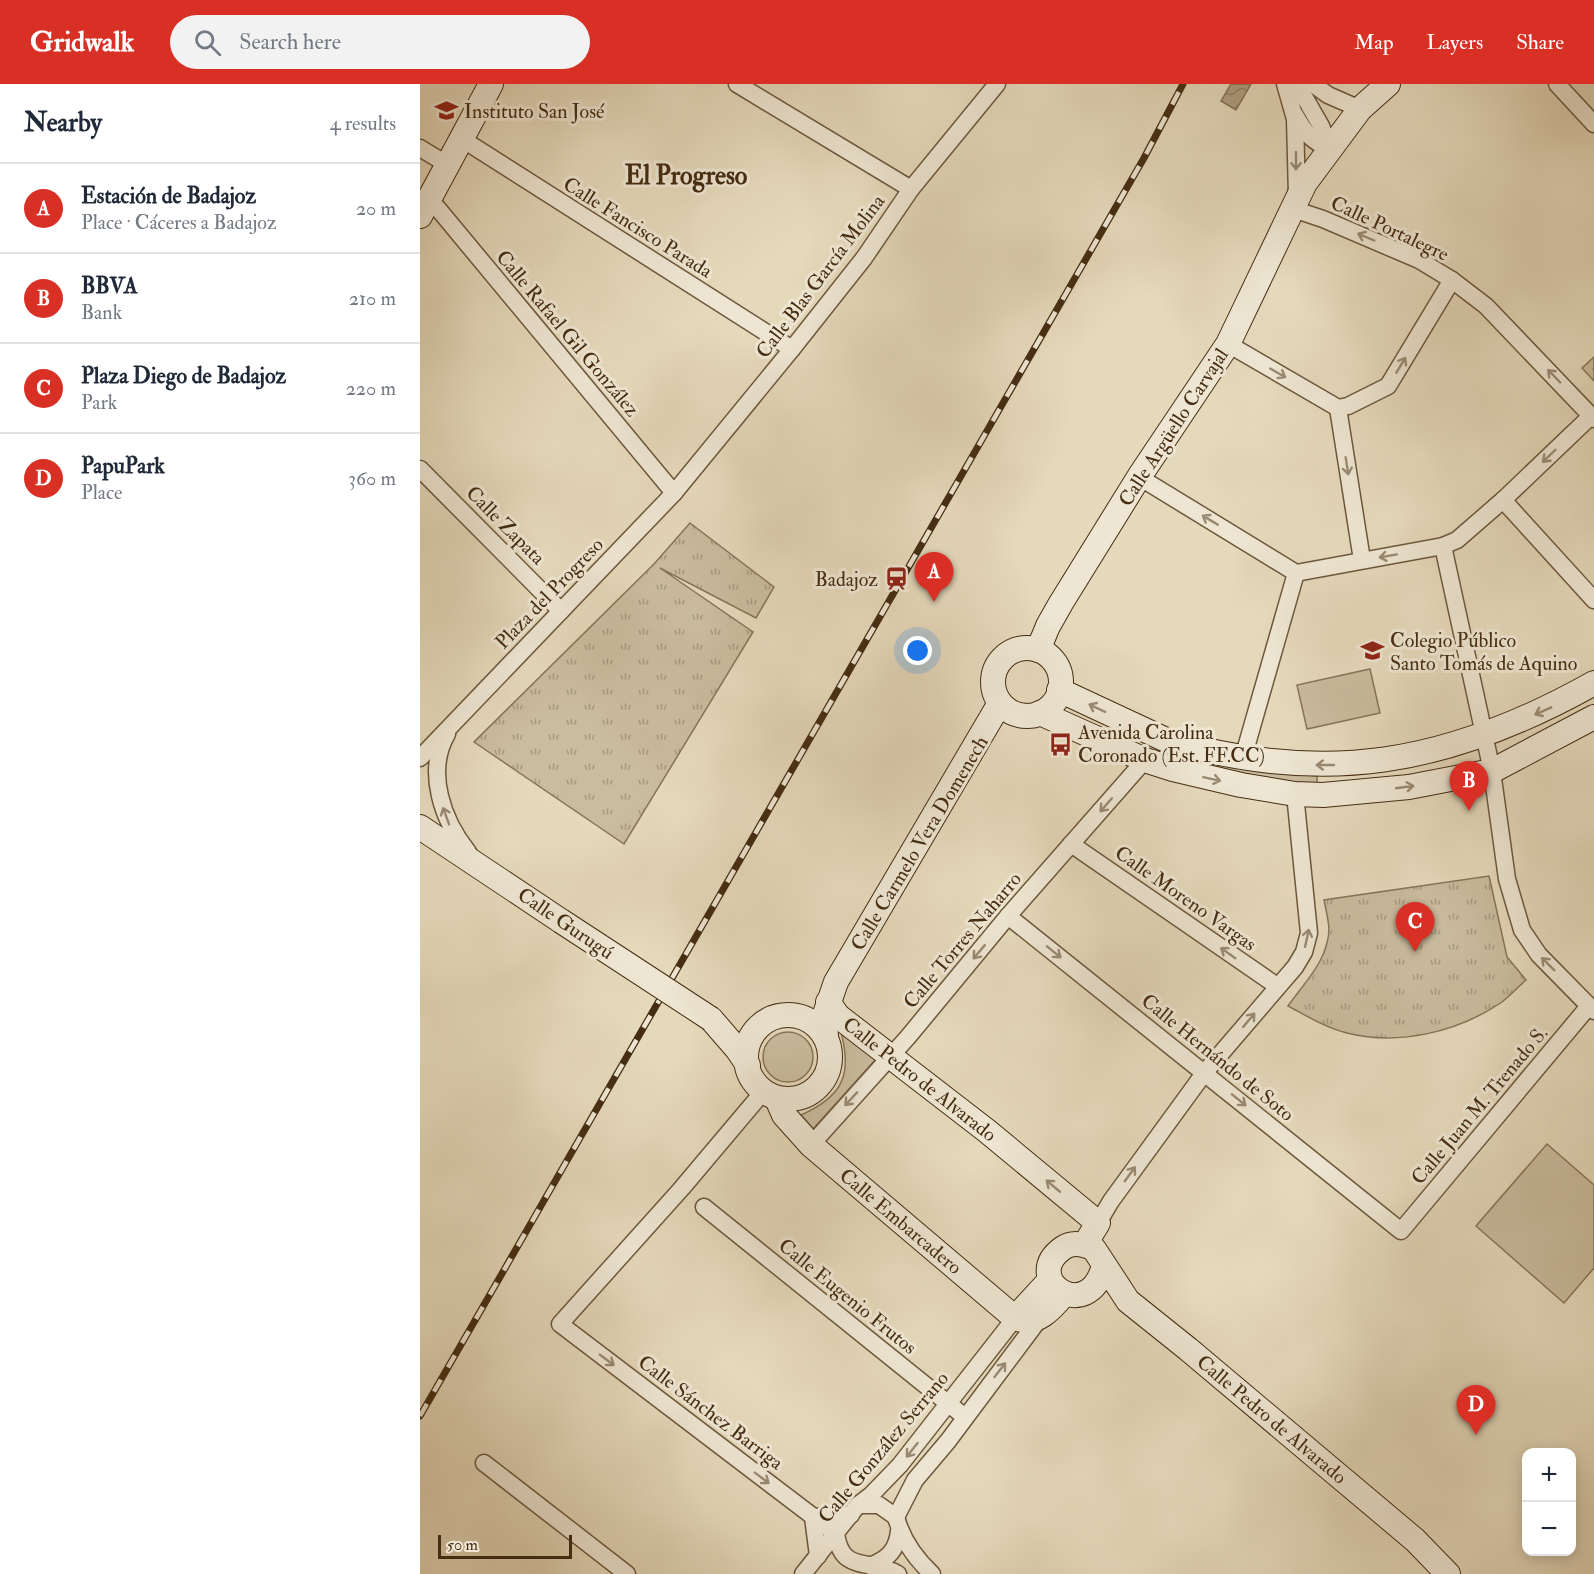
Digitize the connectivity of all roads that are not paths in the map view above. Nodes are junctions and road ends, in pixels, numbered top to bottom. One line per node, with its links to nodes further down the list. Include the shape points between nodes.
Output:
1 (491, 84): 12 (main road)
2 (737, 84): 16 (street)
3 (997, 84): 16 (street, Calle Blas García Molina)
4 (1285, 84): 9 (street, Calle Argüello Carvajal)
5 (1297, 84): 14 (street)
6 (1312, 84): 10 (street)
7 (1388, 84): 10 (main road, Calle Argüello Carvajal)
8 (1557, 84): 11 (street)
9 (1292, 109): 14 (street, Calle Argüello Carvajal, via 1314,143); 17 (street, Calle Argüello Carvajal, one-way to 17)
10 (1360, 109): 14 (main road, Calle Argüello Carvajal)
11 (1594, 124)
12 (462, 140): 15 (main road); 21 (street, Calle Fancisco Parada)
13 (420, 148): 15 (street)
14 (1329, 149): 17 (main road, Calle Argüello Carvajal)
15 (448, 165): 18 (main road)
16 (911, 189): 21 (street, Calle Blas García Molina, via 864,258)
17 (1295, 203): 19 (street, Calle Portalegre, one-way to 17, via 1419,260); 20 (main road, Calle Argüello Carvajal)
18 (425, 208): 26 (street, Calle Rafael Gil González)
19 (1452, 280): 22 (street, one-way to 19, via 1388,386); 23 (street, Calle Portalegre, one-way to 19, via 1486,306)
20 (1228, 344): 22 (street, one-way to 22); 25 (main road, Calle Argüello Carvajal)
21 (792, 350): 26 (street, Calle Blas García Molina)
22 (1338, 408): 29 (street, one-way to 29)
23 (1592, 417): 27 (street, one-way to 27)
24 (420, 469): 32 (street, Calle Zapata)
25 (1139, 477): 30 (street, one-way to 25); 33 (main road, Calle Argüello Carvajal, via 1061,603)
26 (674, 493): 32 (street, Plaza del Progreso)
27 (1503, 500): 28 (street, via 1457,540); 31 (street)
28 (1443, 546): 29 (street, one-way to 29); 40 (street)
29 (1362, 560): 30 (street)
30 (1296, 573): 42 (street)
31 (1594, 600)
32 (561, 611): 39 (street, Plaza del Progreso)
33 (1038, 650): 35 (main road, via 1054,662); 36 (main road, via 1017,649 999,662 993,683)
34 (1594, 683): 40 (main road, one-way to 40, via 1551,707)
35 (1059, 690): 37 (main road, via 1055,700); 42 (main road, one-way to 35, via 1164,739)
36 (1000, 703): 37 (main road, via 1018,715); 51 (main road, Calle Carmelo Vera Domenech)
37 (1040, 713): 43 (main road)
38 (1594, 718): 44 (main road)
39 (454, 722): 41 (street, Plaza del Progreso); 48 (street, Plaza del Progreso, one-way to 39, via 454,835 437,779 443,740)
40 (1485, 735): 42 (main road, one-way to 42, via 1417,754 1360,763 1287,764); 44 (street)
41 (420, 758)
42 (1243, 759)
43 (1145, 760): 45 (main road, one-way to 45, via 1204,778); 47 (street, Calle Torres Naharro, one-way to 47)
44 (1492, 771): 45 (main road, one-way to 44, via 1368,792); 52 (street, one-way to 44, via 1539,955 1522,930 1506,879)
45 (1295, 794): 50 (street, one-way to 45, via 1304,952 1309,933)
46 (420, 827): 48 (main road, Calle Gurugú)
47 (1071, 844): 49 (street, Calle Torres Naharro); 50 (street, Calle Moreno Vargas, one-way to 47)
48 (478, 864): 54 (main road, Calle Gurugú, bridge)
49 (1008, 916): 57 (street, Calle Torres Naharro, one-way to 57); 59 (street, Calle Hernándo de Soto, one-way to 59)
50 (1276, 986): 59 (street, one-way to 50)
51 (832, 992): 53 (main road, Calle Carmelo Vera Domenech); 56 (main road, Calle Carmelo Vera Domenech, via 824,1023); 57 (main road, Calle Pedro de Alvarado, via 838,1016)
52 (1592, 1008): 64 (street, Calle Juan M. Trenado S.)
53 (794, 1015): 55 (main road); 56 (main road, via 813,1021)
54 (711, 1019): 55 (main road, Calle Gurugú); 58 (main road, Calle Gurugú)
55 (765, 1022): 58 (main road, via 747,1044)
56 (826, 1038): 60 (main road, via 831,1057 821,1085 800,1098)
57 (890, 1057): 61 (street, Calle Torres Naharro, one-way to 61); 63 (main road, Calle Pedro de Alvarado, one-way to 57)
58 (748, 1065): 60 (main road, via 750,1074)
59 (1205, 1072): 63 (street, one-way to 59); 64 (street, Calle Hernándo de Soto, one-way to 64)
60 (770, 1095): 61 (main road, Calle Embarcadero); 75 (street, Calle Sánchez Barriga, one-way to 75, via 560,1324)
61 (811, 1145): 70 (main road, Calle Embarcadero)
62 (704, 1207): 71 (street, Calle Eugenio Frutos)
63 (1098, 1223): 65 (main road)
64 (1401, 1231)
65 (1085, 1244): 66 (main road, via 1094,1249); 67 (main road, via 1067,1245 1050,1263)
66 (1104, 1265): 67 (main road, via 1090,1290); 68 (main road, Calle Pedro de Alvarado)
67 (1066, 1289): 68 (main road, Calle Pedro de Alvarado); 69 (main road); 70 (main road)
68 (1128, 1301): 78 (main road, Calle Pedro de Alvarado)
69 (1040, 1318): 70 (main road); 72 (street, one-way to 69)
70 (1007, 1319): 71 (street, Calle González Serrano)
71 (949, 1405): 72 (street, Calle Eugenio Frutos); 74 (street, Calle González Serrano, one-way to 74, via 900,1465)
72 (965, 1417): 76 (street, via 915,1480)
73 (484, 1463): 81 (street)
74 (855, 1510): 75 (street); 76 (street, via 879,1505); 77 (street, Calle González Serrano)
75 (813, 1516): 77 (street, Calle Sánchez Barriga); 79 (street)
76 (898, 1524): 80 (street, via 898,1542 893,1551 885,1560); 84 (street, via 920,1563)
77 (836, 1534): 79 (street, Calle González Serrano); 80 (street, via 846,1568)
78 (1415, 1540): 85 (main road, Calle Pedro de Alvarado); 86 (main road, Calle Pedro de Alvarado)
79 (818, 1556): 82 (street, Calle González Serrano)
80 (870, 1566): 83 (street)
81 (627, 1574)
82 (803, 1574)
83 (898, 1574)
84 (932, 1574)
85 (1448, 1574)
86 (1465, 1574)

